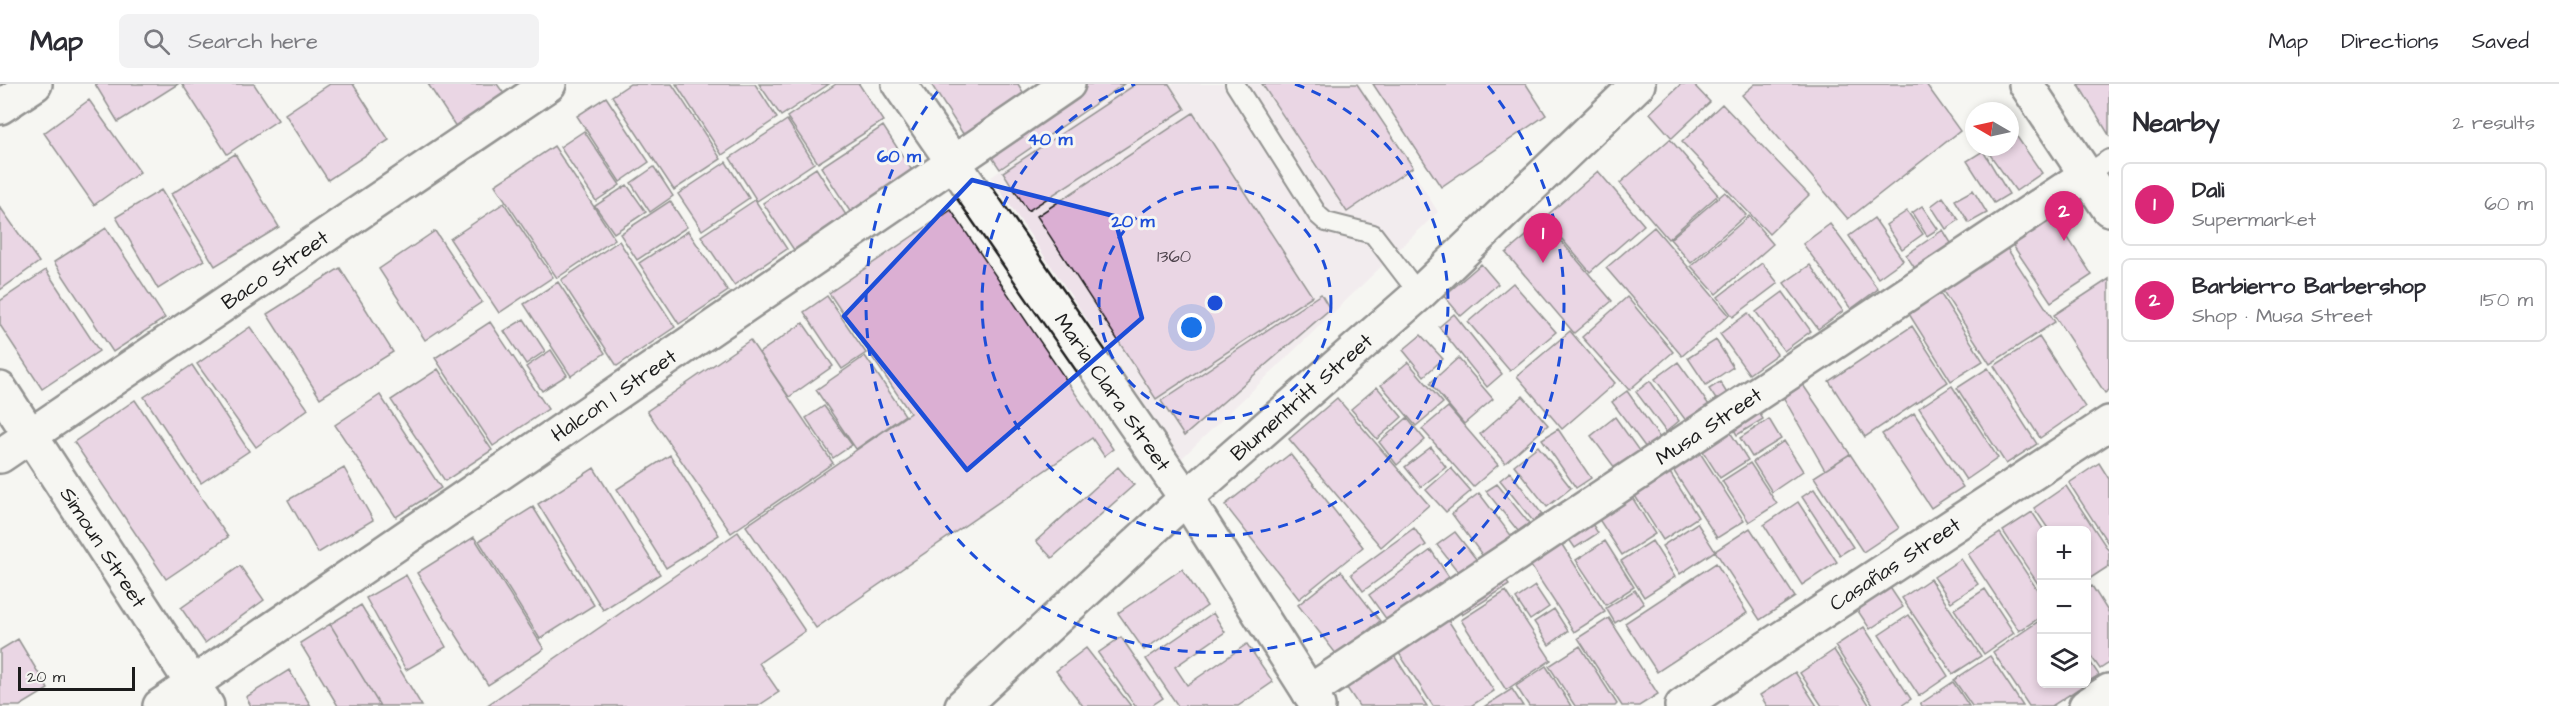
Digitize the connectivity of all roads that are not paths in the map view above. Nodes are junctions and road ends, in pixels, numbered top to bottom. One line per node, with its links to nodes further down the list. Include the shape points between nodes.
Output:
1 (35, 84): 8 (street)
2 (549, 84): 15 (street, Baco Street)
3 (898, 84): 9 (street, Maria Clara Street)
4 (1068, 84): 9 (street, Halcon 1 Street)
5 (1235, 84): 12 (lane, via 1318,215 1326,222 1373,234)
6 (1638, 84): 12 (street, Blumentritt Street)
7 (2026, 84): 10 (street)
8 (0, 107)
9 (952, 162): 17 (street, Maria Clara Street); 19 (street, Halcon 1 Street)
10 (2097, 167): 11 (street); 20 (street, Musa Street)
11 (2109, 209)
12 (1419, 294): 17 (street, Blumentritt Street)
13 (0, 389): 15 (street, Simoun Street)
14 (2109, 423): 23 (street, Casañas Street)
15 (31, 435): 16 (street, Baco Street); 19 (street, Simoun Street)
16 (0, 456)
17 (1186, 498): 20 (street, Maria Clara Street); 22 (street, Blumentritt Street)
18 (2109, 691): 24 (street)
19 (200, 696): 21 (street, Halcon 1 Street)
20 (1314, 699)
21 (160, 706)
22 (962, 706)
23 (1682, 706)
24 (2086, 706)

